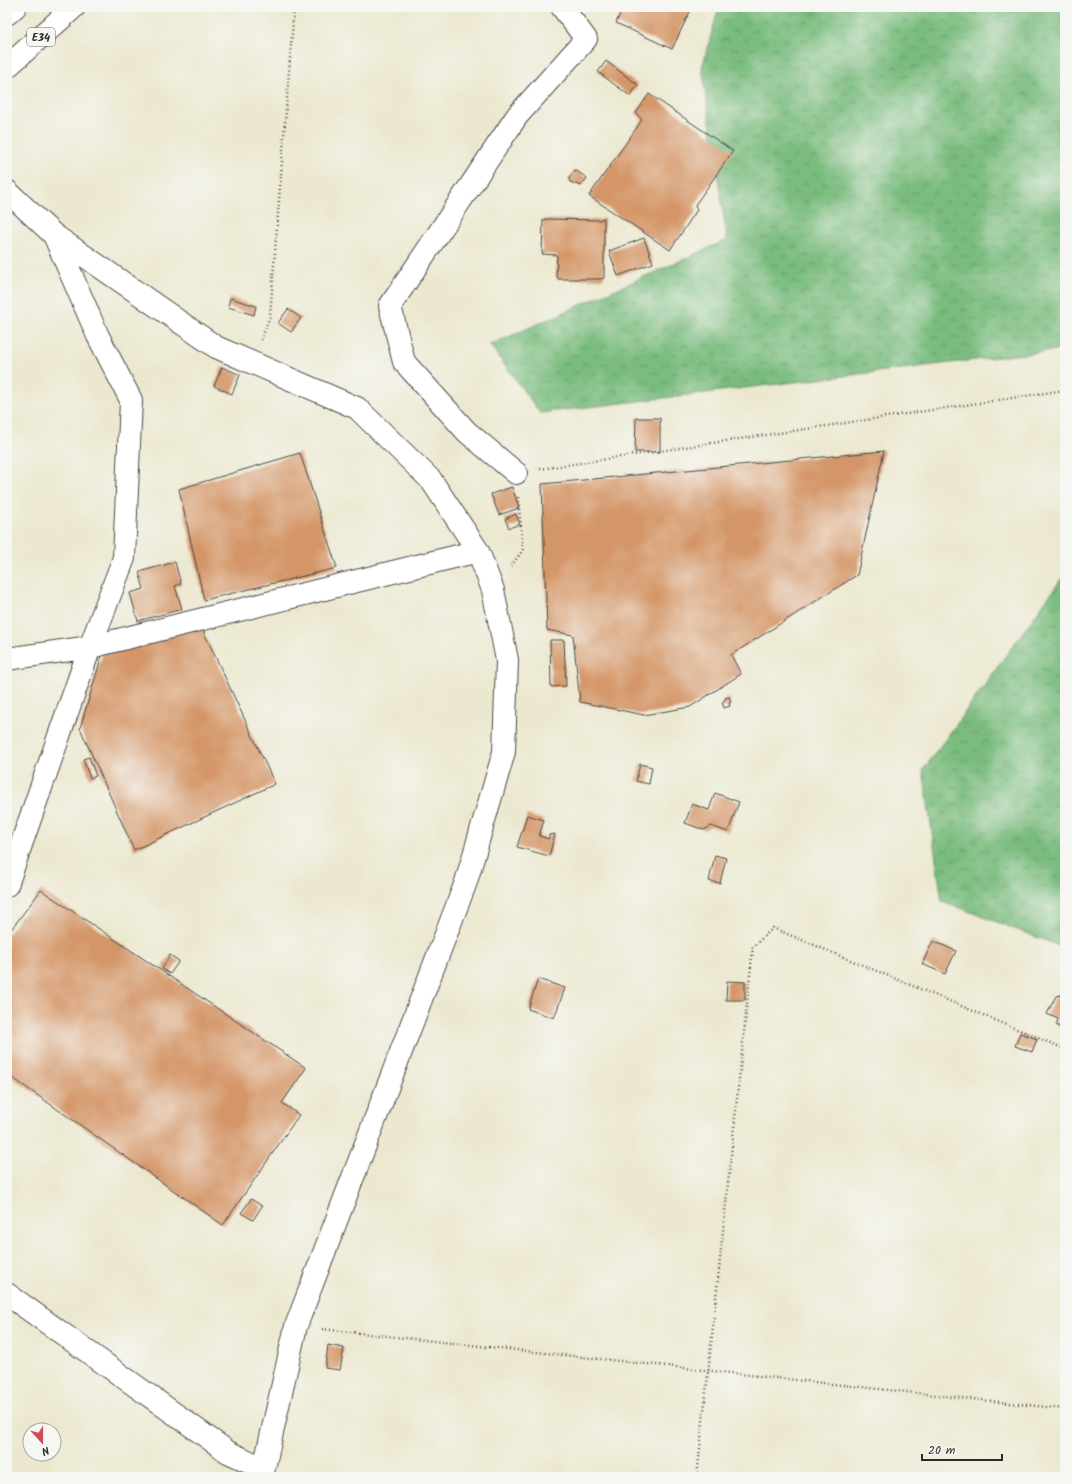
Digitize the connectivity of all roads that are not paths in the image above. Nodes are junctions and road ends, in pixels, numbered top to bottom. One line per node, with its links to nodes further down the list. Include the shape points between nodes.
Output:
1 (15, 7): 4 (main road)
2 (74, 7): 5 (main road, E34)
3 (562, 7): 8 (main road, via 586,39 517,116 390,306 404,362 467,432)
4 (7, 14)
5 (7, 66)
6 (7, 191): 7 (main road)
7 (54, 235): 9 (main road, via 216,347 357,408 431,480); 10 (main road, via 98,336 131,400 124,558)
8 (516, 473)
9 (478, 551): 10 (main road); 14 (main road, via 493,590 507,660 504,752 466,882 296,1326)
10 (90, 647): 11 (main road); 12 (main road)
11 (7, 659)
12 (7, 885)
13 (7, 1294): 14 (main road, via 228,1452)
14 (263, 1472)

